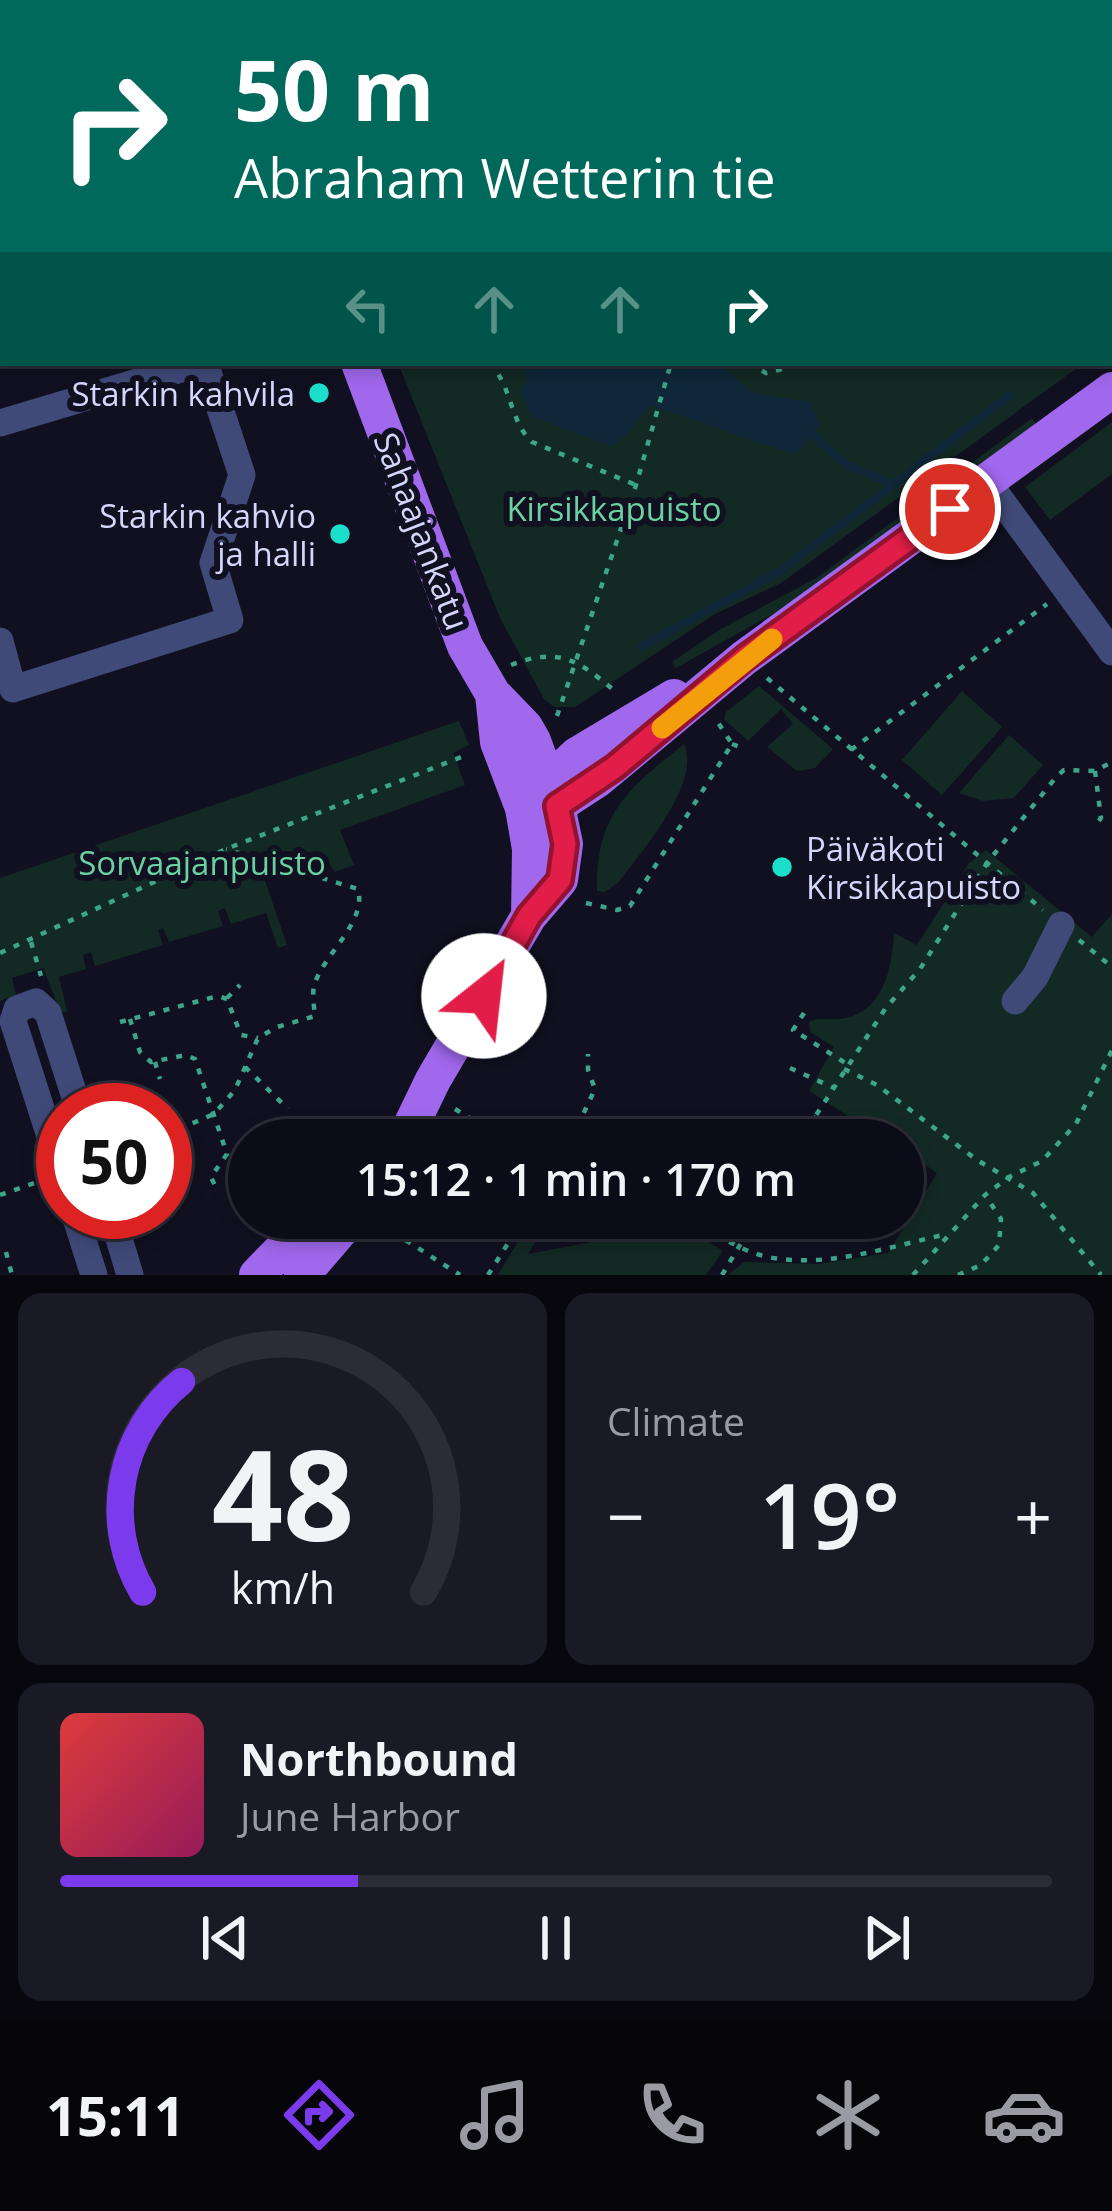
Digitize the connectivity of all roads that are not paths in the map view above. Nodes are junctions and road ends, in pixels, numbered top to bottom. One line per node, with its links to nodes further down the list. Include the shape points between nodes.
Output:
1 (193, 366): 5 (street)
2 (204, 366): 7 (street, via 242,475 213,563 230,620 14,688)
3 (359, 366): 9 (main road, Sahaajankatu, via 465,646 502,680 525,727)
4 (1112, 390): 6 (main road)
5 (0, 422)
6 (987, 481): 8 (street); 9 (main road, via 615,767)
7 (0, 641)
8 (1112, 652)
9 (543, 798): 14 (main road, Sahaajankatu, via 565,864 529,916)
10 (1061, 925): 11 (street)
11 (1016, 1001)
12 (70, 1083): 13 (street, via 48,1013 36,1002 17,1009 13,1021)
13 (36, 1093)
14 (444, 1095): 15 (main road); 16 (main road)
15 (410, 1119)
16 (423, 1119)
17 (83, 1239): 21 (street)
18 (119, 1239): 22 (street)
19 (292, 1239): 23 (main road)
20 (333, 1239): 24 (main road)
21 (94, 1275)
22 (130, 1275)
23 (257, 1275)
24 (302, 1275)

